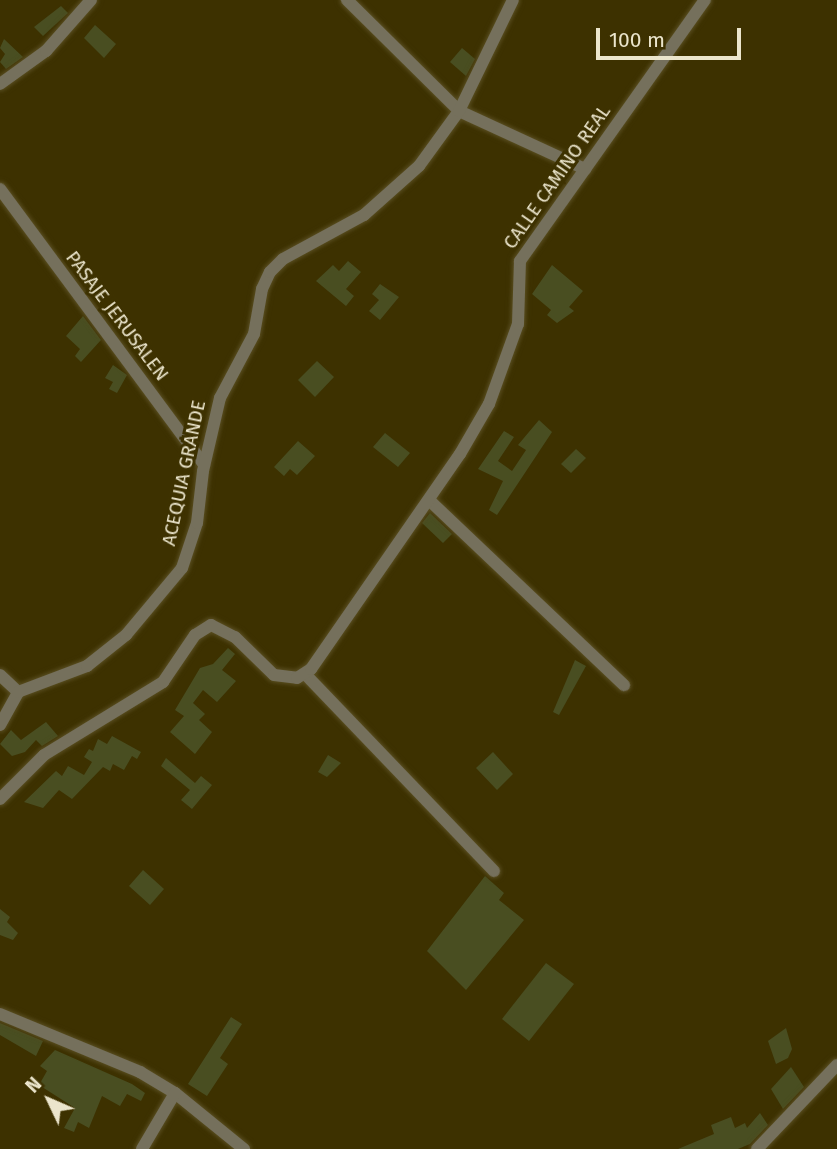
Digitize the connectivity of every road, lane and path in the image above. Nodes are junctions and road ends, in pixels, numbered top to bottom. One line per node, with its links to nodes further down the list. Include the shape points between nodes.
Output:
1 (90, 0): 5 (street, via 46,51)
2 (347, 0): 6 (street)
3 (513, 0): 6 (street, ACEQUIA GRANDE)
4 (705, 0): 7 (street, CALLE CAMINO REAL)
5 (0, 84)
6 (459, 111): 7 (street); 9 (street, ACEQUIA GRANDE, via 419,166 364,215 283,259 270,272 254,334 220,398)
7 (585, 169): 10 (street, CALLE CAMINO REAL, via 520,261 518,324 493,393)
8 (0, 189): 9 (street, PASAJE JERUSALEN)
9 (204, 465): 14 (street, ACEQUIA GRANDE, via 194,534 182,568 159,600 126,635 87,666)
10 (429, 500): 11 (street, CALLE CAMINO REAL); 13 (street)
11 (305, 674): 16 (street, via 287,679 274,675 235,637 211,625 195,635 163,682 44,755); 17 (street)
12 (0, 675): 14 (street)
13 (624, 684)
14 (18, 692): 15 (street)
15 (0, 725)
16 (0, 799)
17 (494, 871)
18 (0, 1014): 20 (street, via 141,1072)
19 (837, 1065): 23 (street)
20 (174, 1093): 21 (street); 22 (street)
21 (142, 1149)
22 (244, 1149)
23 (757, 1149)

